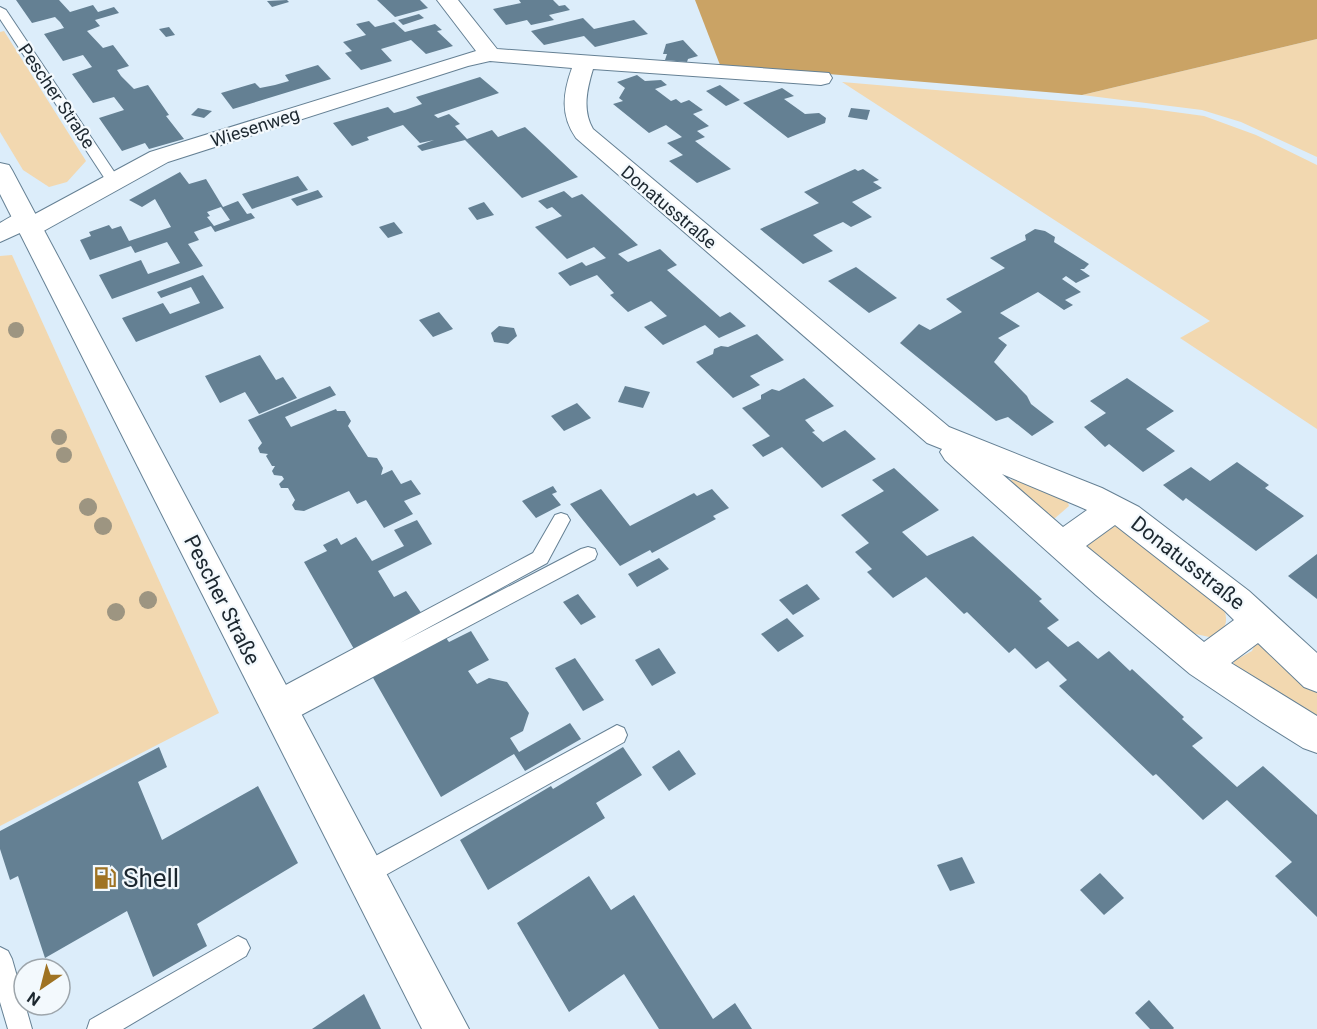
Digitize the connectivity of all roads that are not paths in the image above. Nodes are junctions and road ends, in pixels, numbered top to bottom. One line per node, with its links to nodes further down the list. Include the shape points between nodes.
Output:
1 (447, 0): 3 (street)
2 (0, 10): 7 (lane, Pescher Straße)
3 (490, 54): 4 (street); 7 (street, Wiesenweg, via 159,157)
4 (585, 62): 5 (street); 9 (street, Donatusstraße, via 574,108 584,133)
5 (821, 78)
6 (0, 170): 8 (street, Pescher Straße)
7 (114, 182): 8 (street, Wiesenweg)
8 (19, 227): 17 (street, Pescher Straße)
9 (938, 435): 10 (street, Donatusstraße); 12 (street, Donatusstraße)
10 (1114, 508): 12 (street, Donatusstraße); 14 (street, Donatusstraße)
11 (561, 520): 17 (lane, via 540,558)
12 (1062, 545): 15 (street, Donatusstraße)
13 (588, 554): 17 (lane)
14 (1260, 621): 15 (street, Donatusstraße); 16 (street, Donatusstraße)
15 (1203, 663): 19 (street, Donatusstraße)
16 (1317, 676)
17 (278, 708): 20 (street, Pescher Straße)
18 (617, 735): 20 (lane)
19 (1317, 736)
20 (365, 874): 25 (street, Pescher Straße)
21 (238, 948): 24 (lane)
22 (0, 959): 23 (lane)
23 (20, 1029)
24 (99, 1029)
25 (446, 1029)

